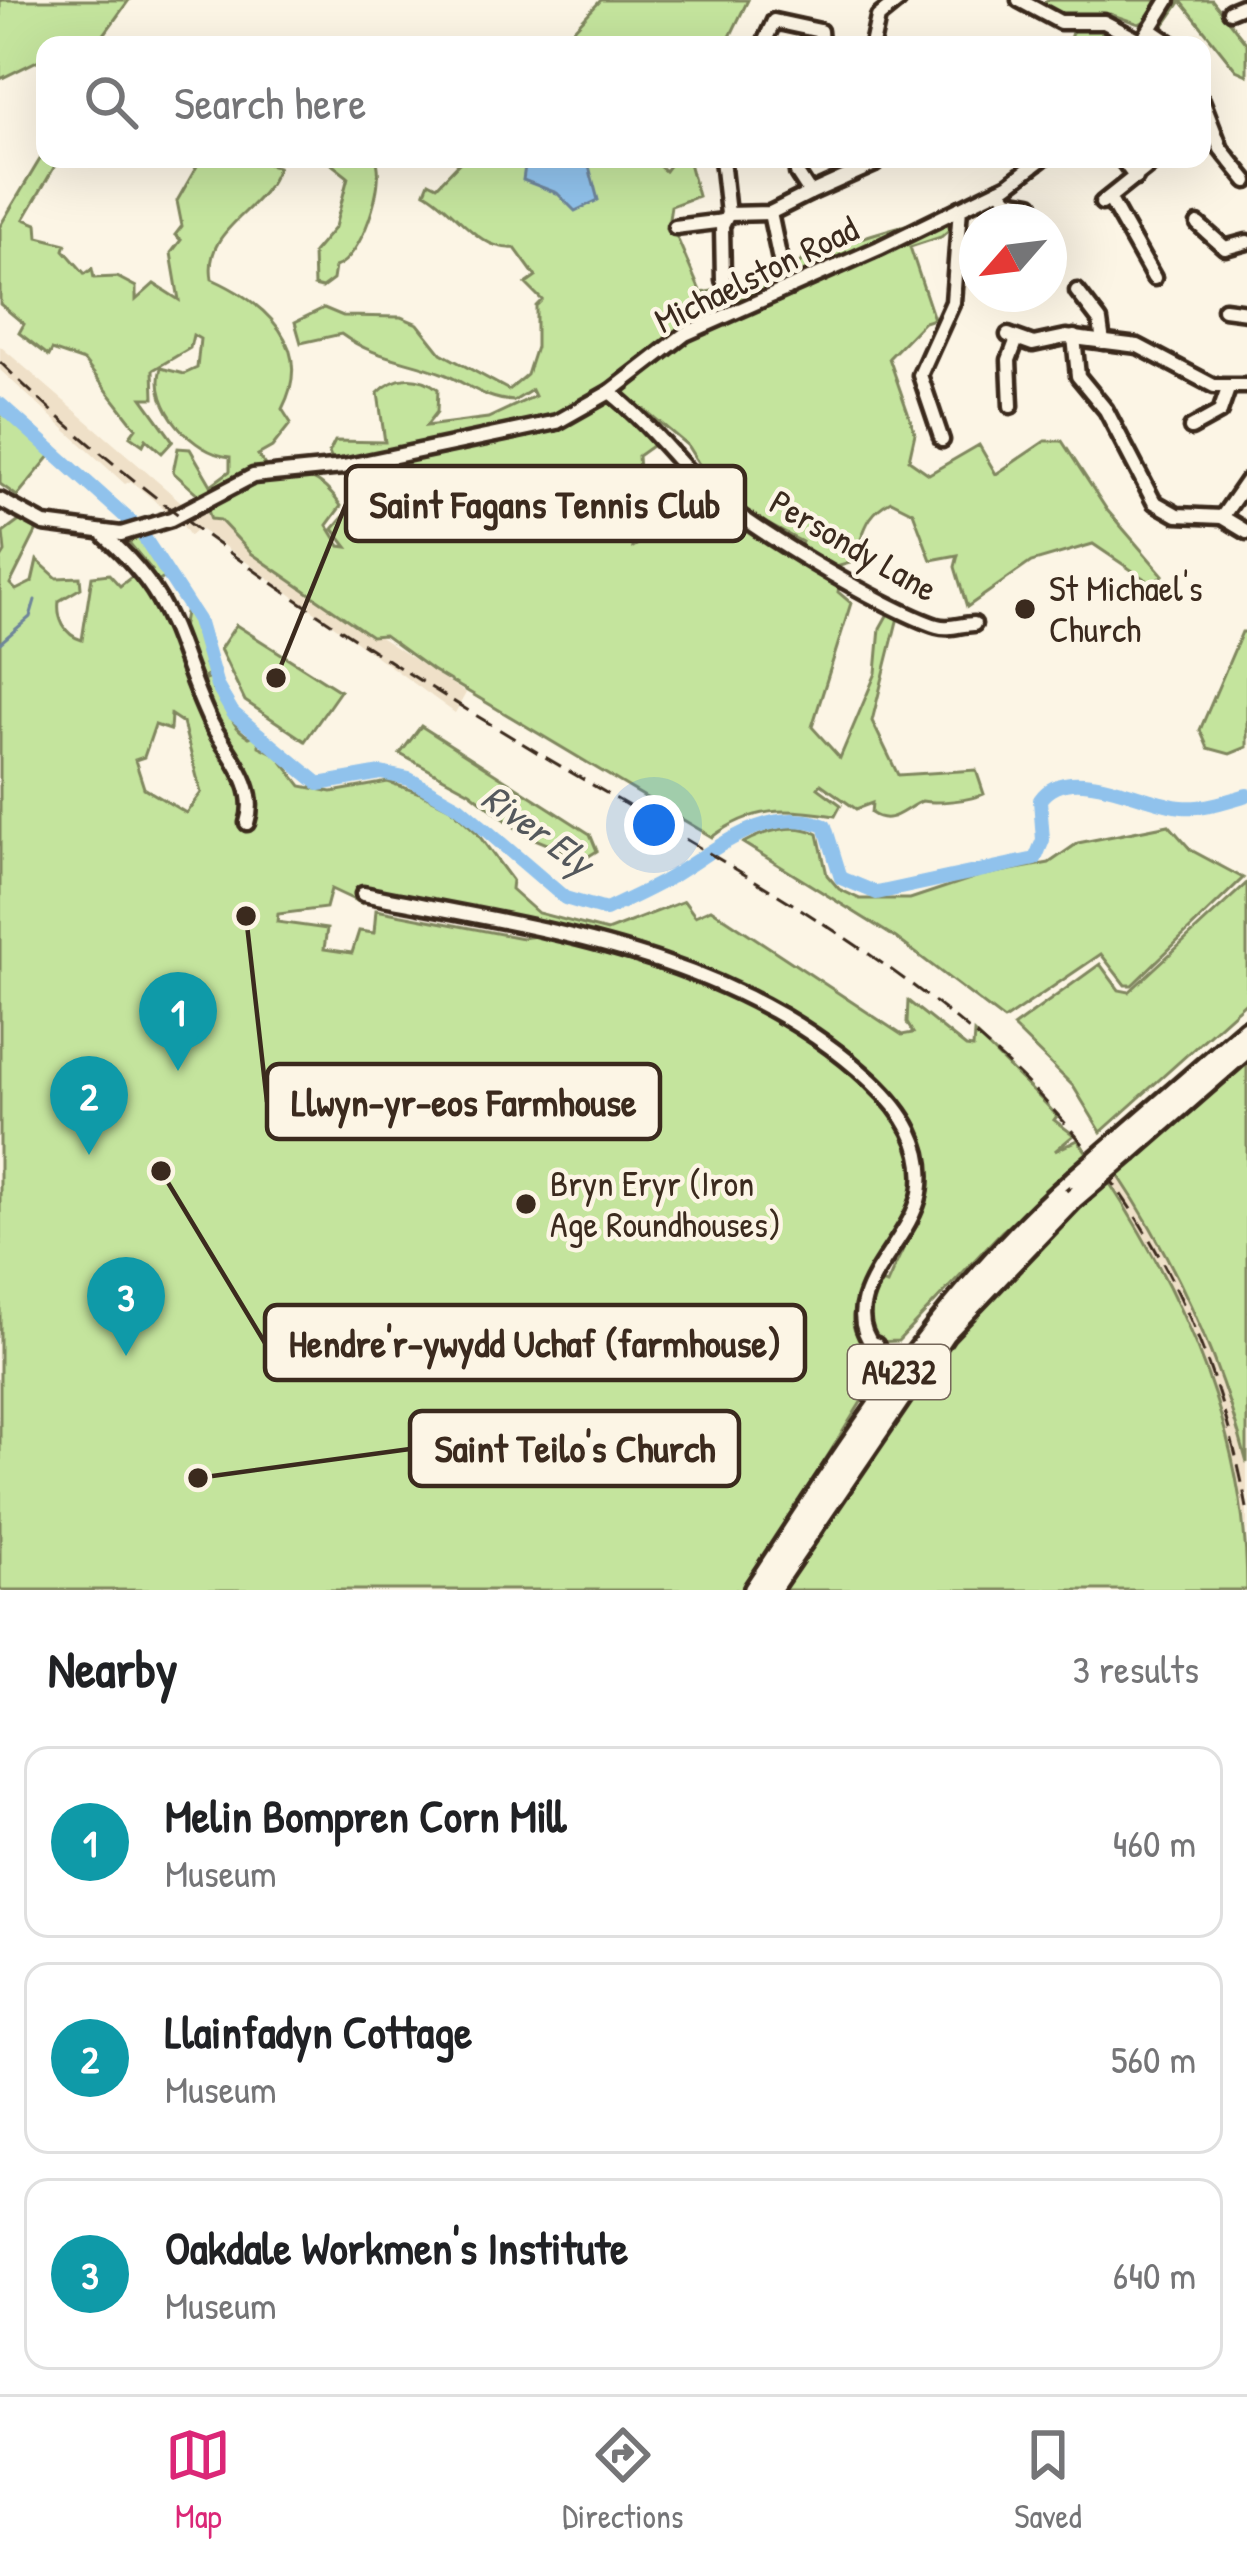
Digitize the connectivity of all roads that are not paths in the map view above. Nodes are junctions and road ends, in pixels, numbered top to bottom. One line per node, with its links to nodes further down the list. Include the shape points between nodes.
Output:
1 (899, 0): 9 (street, via 880,13)
2 (1019, 0): 10 (street, via 1060,22 1104,22)
3 (1168, 0): 6 (street)
4 (1247, 4): 5 (street)
5 (1230, 11)
6 (1151, 30): 11 (street); 12 (street)
7 (767, 36): 8 (street, via 774,21)
8 (820, 36)
9 (874, 36)
10 (1128, 36)
11 (1147, 36)
12 (1160, 36)
13 (1211, 130): 21 (street)
14 (723, 168): 28 (street)
15 (797, 168): 23 (street)
16 (866, 168): 23 (street)
17 (1029, 168): 22 (street, Michaelston Road)
18 (1129, 168): 20 (street)
19 (1147, 168): 20 (street)
20 (1136, 178): 34 (street, via 1106,201)
21 (1247, 181)
22 (1000, 189): 24 (street, Michaelston Road); 25 (street, via 1008,200)
23 (810, 193): 27 (street)
24 (968, 204)
25 (1031, 204)
26 (959, 208): 43 (street, Michaelston Road, via 685,334)
27 (770, 212): 28 (street); 33 (street)
28 (726, 218): 31 (street); 35 (street)
29 (959, 221): 46 (street, via 953,302 920,375)
30 (1198, 224): 32 (street, via 1225,248)
31 (675, 227)
32 (1247, 242)
33 (782, 270)
34 (1154, 278)
35 (723, 280)
36 (1077, 292): 40 (street, via 1100,321)
37 (1224, 309): 38 (street)
38 (1247, 312)
39 (1074, 338): 40 (street); 44 (street, via 1033,344 1012,337); 49 (street, via 1078,376 1109,415 1154,502 1177,515)
40 (1103, 342): 42 (street, via 1150,349)
41 (1247, 386): 42 (street)
42 (1228, 389): 45 (street, via 1220,412)
43 (610, 392): 51 (street, Michaelston Road, via 539,427 343,467 253,476 151,527); 52 (street, Persondy Lane, via 658,432 702,486 761,530 906,613 945,628)
44 (1011, 406)
45 (1191, 428)
46 (942, 440)
47 (1240, 484): 49 (street)
48 (0, 500): 51 (street, Michaelston Road, via 38,523)
49 (1222, 518): 50 (street)
50 (1247, 532)
51 (104, 535): 53 (street, via 162,601 246,792)
52 (974, 624)
53 (243, 822)
54 (363, 894): 60 (street, via 554,931 663,962 770,1008 855,1067 902,1115 921,1168 911,1220 860,1309)
55 (1247, 1030): 57 (highway, A4232)
56 (1247, 1048): 57 (highway, A4232)
57 (1124, 1145): 58 (highway, A4232, bridge)
58 (1074, 1189): 59 (highway, A4232); 62 (highway, A4232, via 933,1348)
59 (1038, 1213): 60 (highway, via 971,1271 901,1352); 61 (highway, A4232, via 926,1336)
60 (874, 1348): 61 (highway, via 877,1384)
61 (753, 1590)
62 (770, 1590)

